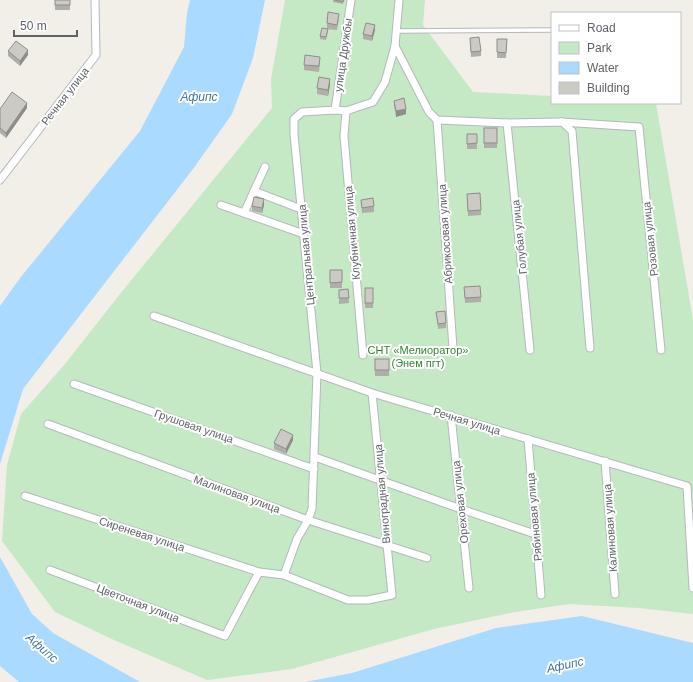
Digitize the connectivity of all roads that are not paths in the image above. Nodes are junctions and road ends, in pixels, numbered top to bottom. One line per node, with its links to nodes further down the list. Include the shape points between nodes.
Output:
1 (95, 0): 13 (street, Речная улица, via 96,55)
2 (351, 0): 7 (street, улица Дружбы)
3 (399, 0): 5 (street)
4 (551, 30): 5 (lane)
5 (396, 31): 6 (street)
6 (395, 46): 8 (street, via 385,82 373,102); 9 (street, via 429,112)
7 (335, 110): 8 (street, Центральная улица); 16 (street, Центральная улица, via 302,112 294,119)
8 (346, 112): 24 (street, Клубничная улица, via 344,136)
9 (437, 120): 11 (street); 20 (street, Абрикосовая улица)
10 (561, 122): 11 (street); 21 (street, via 572,130); 23 (street, Розовая улица, via 639,127)
11 (507, 123): 22 (street, Голубая улица)
12 (265, 167): 14 (street)
13 (0, 180)
14 (254, 191): 16 (street); 17 (street)
15 (221, 205): 17 (street)
16 (301, 209): 18 (street, Центральная улица)
17 (244, 213): 18 (street)
18 (304, 234): 25 (street, Центральная улица)
19 (154, 316): 25 (street, Речная улица)
20 (452, 348)
21 (590, 348)
22 (530, 350)
23 (661, 350)
24 (363, 355)
25 (317, 373): 27 (street, Речная улица); 31 (street, Центральная улица)
26 (74, 384): 33 (street, Грушовая улица)
27 (372, 393): 28 (street, Речная улица); 34 (street, Виноградная улица)
28 (451, 416): 30 (street, Речная улица); 36 (street, Ореховая улица)
29 (48, 424): 37 (street, Малиновая улица)
30 (528, 439): 32 (street, Речная улица); 39 (street, Рябиновая улица)
31 (315, 457): 33 (street, Центральная улица); 34 (street)
32 (605, 461): 38 (street, Речная улица, via 687,486); 47 (street, Калиновая улица)
33 (314, 469): 37 (street, Центральная улица, via 312,509)
34 (380, 480): 36 (street); 40 (street, Виноградная улица)
35 (25, 496): 43 (street, Сиреневая улица)
36 (461, 509): 39 (street); 45 (street, Ореховая улица)
37 (308, 520): 40 (street, Малиновая улица); 44 (street, Центральная улица, via 297,539)
38 (691, 530): 46 (street, Речная улица)
39 (536, 534): 48 (street, Рябиновая улица)
40 (386, 544): 41 (street, Малиновая улица); 44 (street, Виноградная улица, via 392,595 368,600 348,600)
41 (427, 558)
42 (50, 570): 43 (street, Цветочная улица, via 225,636)
43 (259, 572): 44 (street)
44 (284, 575)
45 (468, 588)
46 (693, 588)
47 (615, 594)
48 (541, 595)

